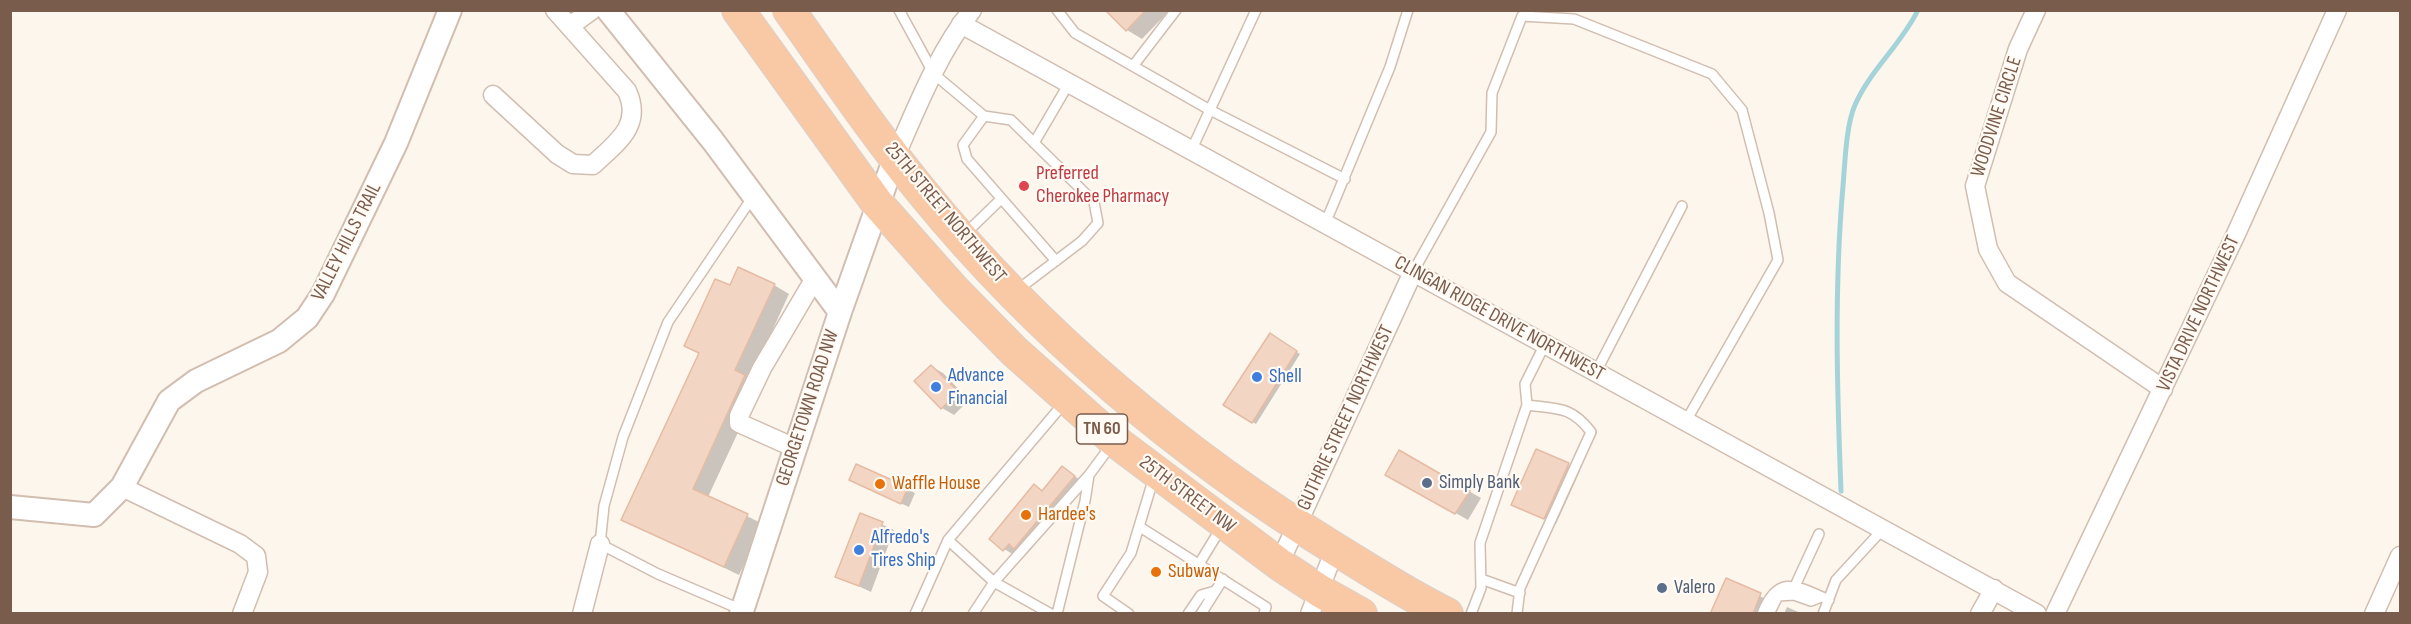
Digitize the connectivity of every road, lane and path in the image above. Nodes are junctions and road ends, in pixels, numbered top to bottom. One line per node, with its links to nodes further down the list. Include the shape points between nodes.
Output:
1 (450, 10): 48 (street, VALLEY HILLS TRAIL, via 396,144 307,318 279,341 196,381 169,401)
2 (555, 10): 15 (street)
3 (592, 10): 15 (street)
4 (608, 10): 26 (street)
5 (738, 10): 28 (highway, TN 60)
6 (789, 10): 24 (highway, 25TH STREET NORTHWEST / TN 60)
7 (1057, 10): 16 (lane, via 1075,33)
8 (1176, 10): 16 (lane)
9 (1256, 10): 20 (lane)
10 (1408, 10): 25 (lane, via 1390,67)
11 (2036, 10): 39 (street, WOODVINE CIRCLE, via 2018,49 1975,186 1989,249 2007,283)
12 (2337, 10): 39 (street, VISTA DRIVE NORTHWEST)
13 (903, 12): 17 (lane)
14 (966, 17): 17 (street); 18 (street, CLINGAN RIDGE DRIVE NORTHWEST)
15 (570, 26): 19 (street, via 627,91 633,105 628,131 593,165 573,164 557,154)
16 (1133, 66): 20 (lane)
17 (934, 74): 21 (lane); 24 (street)
18 (1068, 85): 22 (lane); 23 (street, CLINGAN RIDGE DRIVE NORTHWEST)
19 (493, 95)
20 (1210, 110): 23 (lane); 25 (lane)
21 (984, 116): 22 (lane, via 1011,120); 27 (lane, via 963,146 967,159)
22 (1034, 143): 32 (lane, via 1094,202 1098,223)
23 (1191, 151): 30 (street, CLINGAN RIDGE DRIVE NORTHWEST)
24 (895, 157): 28 (street, GEORGETOWN ROAD NW); 31 (highway, 25TH STREET NORTHWEST / TN 60)
25 (1345, 179): 30 (lane)
26 (754, 196): 34 (street); 56 (lane, via 668,322 623,437 604,506)
27 (1000, 200): 31 (lane); 32 (lane)
28 (877, 203): 36 (street, GEORGETOWN ROAD NW); 41 (highway, 25TH STREET NW / TN 60, via 955,291)
29 (1682, 206): 38 (lane)
30 (1325, 224): 33 (street, CLINGAN RIDGE DRIVE NORTHWEST)
31 (961, 237): 35 (highway, 25TH STREET NORTHWEST / TN 60)
32 (1056, 261): 35 (lane)
33 (1413, 272): 37 (street, CLINGAN RIDGE DRIVE NORTHWEST); 43 (lane, via 1491,132 1492,93 1522,16 1574,19 1712,74 1742,111 1778,260); 51 (street, GUTHRIE STREET NORTHWEST)
34 (815, 278): 36 (street); 45 (street, via 762,368 739,416 739,423)
35 (1014, 293): 40 (highway, 25TH STREET NORTHWEST / TN 60)
36 (840, 312): 45 (street, GEORGETOWN ROAD NW)
37 (1545, 344): 38 (street, CLINGAN RIDGE DRIVE NORTHWEST); 42 (lane, via 1525,384)
38 (1596, 372): 43 (street, CLINGAN RIDGE DRIVE NORTHWEST)
39 (2163, 389): 90 (street, VISTA DRIVE NORTHWEST)
40 (1122, 395): 51 (highway, 25TH STREET NW / TN 60)
41 (1068, 399): 44 (highway, 25TH STREET NW / TN 60); 55 (lane)
42 (1527, 405): 62 (lane, via 1480,543); 67 (lane, via 1578,416 1591,432)
43 (1686, 422): 53 (street, CLINGAN RIDGE DRIVE NORTHWEST)
44 (1114, 441): 46 (highway, 25TH STREET NW / TN 60); 47 (lane)
45 (795, 448): 70 (street, GEORGETOWN ROAD NW)
46 (1155, 472): 50 (highway, 25TH STREET NW / TN 60); 52 (lane)
47 (1089, 475): 63 (lane); 76 (lane)
48 (122, 487): 49 (street, VALLEY HILLS TRAIL, via 94,515); 71 (street, via 240,544 256,556 258,572)
49 (10, 507)
50 (1224, 523): 59 (lane); 60 (highway, 25TH STREET NW / TN 60)
51 (1297, 525): 57 (highway, 25TH STREET NW / TN 60); 60 (street, GUTHRIE STREET NORTHWEST)
52 (1140, 528): 59 (lane); 77 (lane, via 1131,553 1103,596)
53 (1883, 529): 65 (street, CLINGAN RIDGE DRIVE NORTHWEST); 68 (lane, via 1836,580)
54 (1819, 534): 64 (lane)
55 (948, 540): 63 (lane); 73 (lane)
56 (600, 544): 70 (lane); 72 (street)
57 (1335, 549): 69 (street); 82 (highway, 25TH STREET NW / TN 60)
58 (2400, 556): 91 (street)
59 (1198, 564): 61 (lane)
60 (1279, 564): 69 (highway, 25TH STREET NW / TN 60)
61 (1223, 579): 66 (lane); 80 (lane, via 1266,607)
62 (1481, 579): 67 (lane); 83 (lane)
63 (994, 582): 74 (lane); 75 (lane)
64 (1796, 586): 68 (lane); 85 (lane, via 1784,585 1775,591)
65 (1994, 589): 88 (street); 89 (street, CLINGAN RIDGE DRIVE NORTHWEST)
66 (1215, 591): 78 (lane, via 1201,595); 79 (lane)
67 (1520, 593): 84 (lane)
68 (1825, 598): 86 (lane, via 1811,601 1794,595 1778,596); 87 (lane)
69 (1315, 602): 81 (highway, 25TH STREET NW / TN 60)
70 (741, 611)
71 (242, 614)
72 (582, 614)
73 (915, 614)
74 (972, 614)
75 (1051, 614)
76 (1057, 614)
77 (1129, 614)
78 (1188, 614)
79 (1201, 614)
80 (1264, 614)
81 (1361, 614)
82 (1447, 614)
83 (1472, 614)
84 (1517, 614)
85 (1762, 614)
86 (1769, 614)
87 (1823, 614)
88 (1980, 614)
89 (2037, 614)
90 (2055, 614)
91 (2374, 614)

